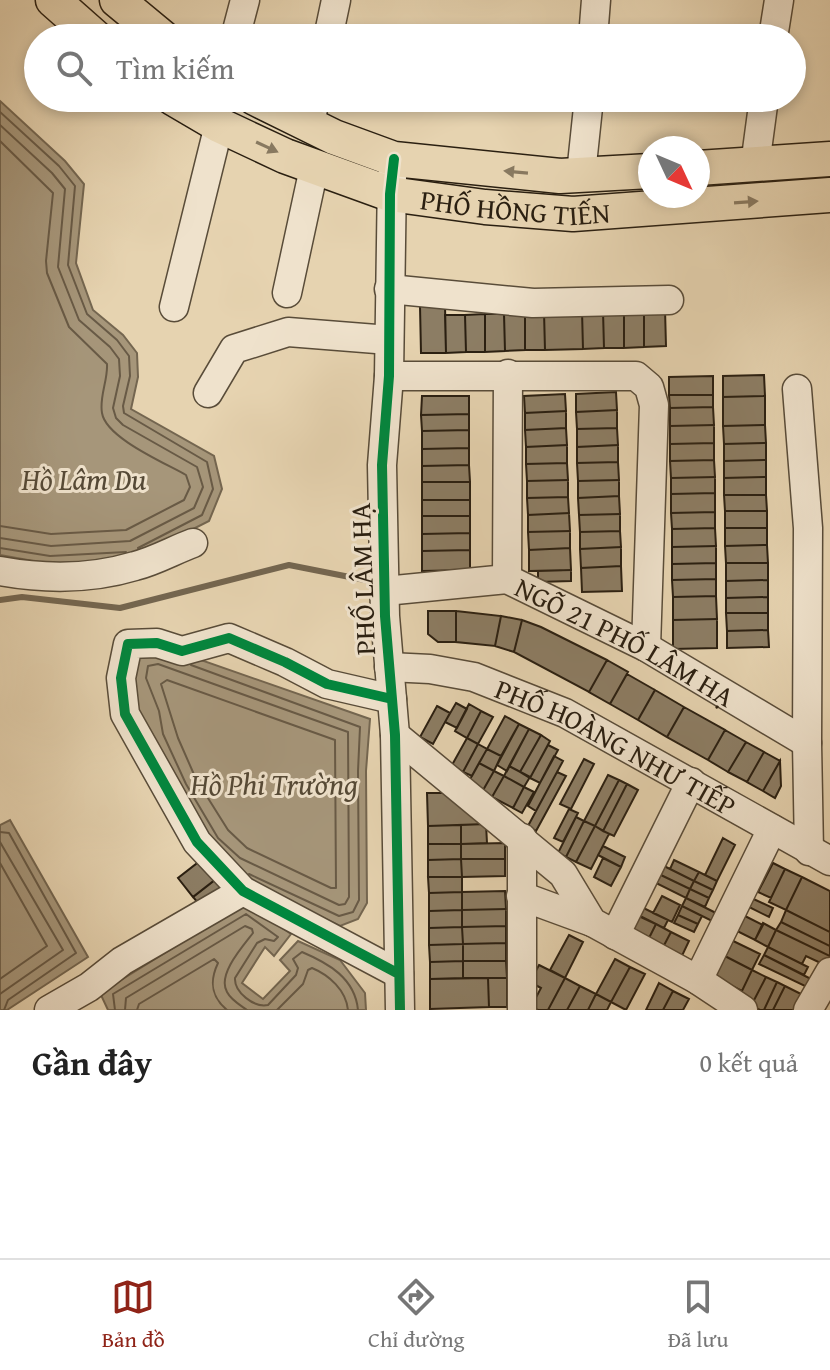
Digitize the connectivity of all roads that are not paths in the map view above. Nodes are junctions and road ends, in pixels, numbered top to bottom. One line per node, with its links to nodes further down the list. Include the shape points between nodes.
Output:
1 (53, 0): 7 (main road)
2 (117, 0): 8 (main road)
3 (245, 0): 9 (street)
4 (336, 0): 10 (street)
5 (596, 0): 11 (street)
6 (779, 0): 12 (street)
7 (80, 24)
8 (146, 24)
9 (239, 24)
10 (331, 24)
11 (594, 24)
12 (775, 24)
13 (197, 112): 17 (main road, PHỐ HỒNG TIẾN)
14 (312, 112): 18 (main road, PHỐ HỒNG TIẾN)
15 (588, 112): 24 (street)
16 (762, 112): 20 (street)
17 (219, 125): 22 (main road, PHỐ HỒNG TIẾN, one-way to 22); 30 (street)
18 (394, 159): 24 (main road, PHỐ HỒNG TIẾN, one-way to 18); 25 (street, PHỐ LÂM HẠ)
19 (830, 159): 20 (main road)
20 (755, 165): 21 (main road)
21 (710, 167)
22 (314, 168): 25 (main road, PHỐ HỒNG TIẾN); 28 (street)
23 (638, 172): 24 (main road, PHỐ HỒNG TIẾN)
24 (581, 174)
25 (390, 194): 26 (main road, PHỐ HỒNG TIẾN, one-way to 26, via 573,214); 27 (street, PHỐ LÂM HẠ)
26 (830, 195)
27 (389, 289): 29 (street, via 533,303); 31 (street, PHỐ LÂM HẠ)
28 (287, 293)
29 (669, 300)
30 (174, 307)
31 (389, 340): 33 (street, PHỐ LÂM HẠ); 35 (street, via 288,332 234,349)
32 (508, 374): 33 (street); 39 (street); 41 (street, via 636,376 649,387 654,405)
33 (389, 376): 40 (street, PHỐ LÂM HẠ, via 382,465)
34 (797, 389): 36 (street)
35 (208, 393)
36 (819, 528): 45 (street)
37 (193, 543): 38 (street, via 136,566 79,577)
38 (0, 571)
39 (507, 579): 40 (street, NGÕ 21 PHỐ LÂM HẠ); 41 (street, NGÕ 21 PHỐ LÂM HẠ)
40 (385, 591): 42 (street, PHỐ LÂM HẠ)
41 (646, 647): 45 (street, NGÕ 21 PHỐ LÂM HẠ)
42 (389, 667): 43 (street, PHỐ LÂM HẠ); 46 (street, PHỐ HOÀNG NHƯ TIẾP, via 452,671 502,686 594,727)
43 (392, 699): 44 (street, PHỐ LÂM HẠ); 50 (street, via 327,684 229,638 182,651 157,643 128,644 121,678 125,714 197,842)
44 (395, 735): 48 (street); 53 (street, PHỐ LÂM HẠ)
45 (807, 743): 49 (street)
46 (691, 782): 47 (street, PHỐ HOÀNG NHƯ TIẾP); 52 (street)
47 (772, 829): 49 (street, PHỐ HOÀNG NHƯ TIẾP); 54 (street)
48 (522, 838): 51 (street); 52 (street, via 563,874)
49 (820, 856)
50 (243, 891): 53 (street); 55 (street)
51 (521, 896): 52 (street); 57 (street)
52 (603, 928): 54 (street)
53 (399, 974): 56 (street, PHỐ LÂM HẠ)
54 (698, 980): 58 (street)
55 (49, 1010)
56 (400, 1010)
57 (522, 1010)
58 (743, 1010)

